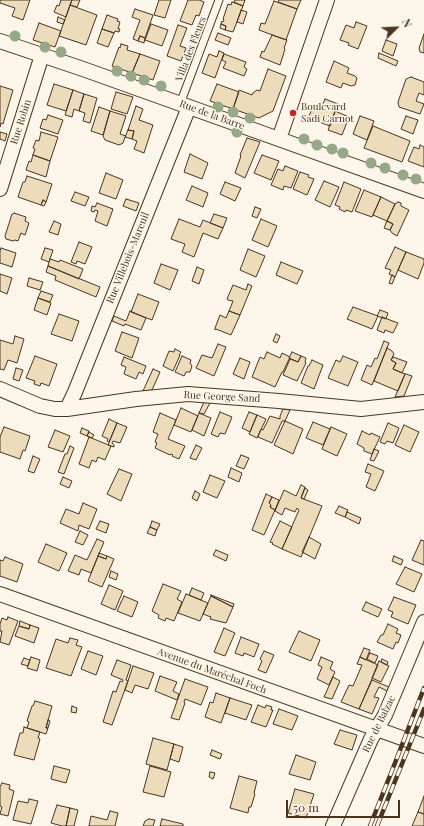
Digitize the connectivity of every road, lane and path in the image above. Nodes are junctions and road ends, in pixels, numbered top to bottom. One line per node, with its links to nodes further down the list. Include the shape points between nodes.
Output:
1 (219, 0): 5 (lane, Villa des Fleurs)
2 (327, 0): 6 (street)
3 (0, 41): 4 (street, Rue de la Barre)
4 (42, 55): 5 (street, Rue de la Barre); 7 (street, Rue Robin)
5 (185, 106): 6 (street, Rue de la Barre); 11 (street, Rue Villebois-Mareuil)
6 (279, 139): 8 (street, Rue de la Barre)
7 (0, 189)
8 (424, 191)
9 (0, 389): 11 (street, Rue George Sand, via 40,406)
10 (424, 402): 11 (street, Rue George Sand, via 361,409 188,394)
11 (67, 409)
12 (0, 594): 14 (street, Avenue du Maréchal Foch)
13 (424, 622): 14 (street, Rue de Balzac, via 385,715)
14 (376, 730): 15 (street, Avenue du Maréchal Foch); 16 (street, Rue de Balzac)
15 (424, 746)
16 (334, 826)

